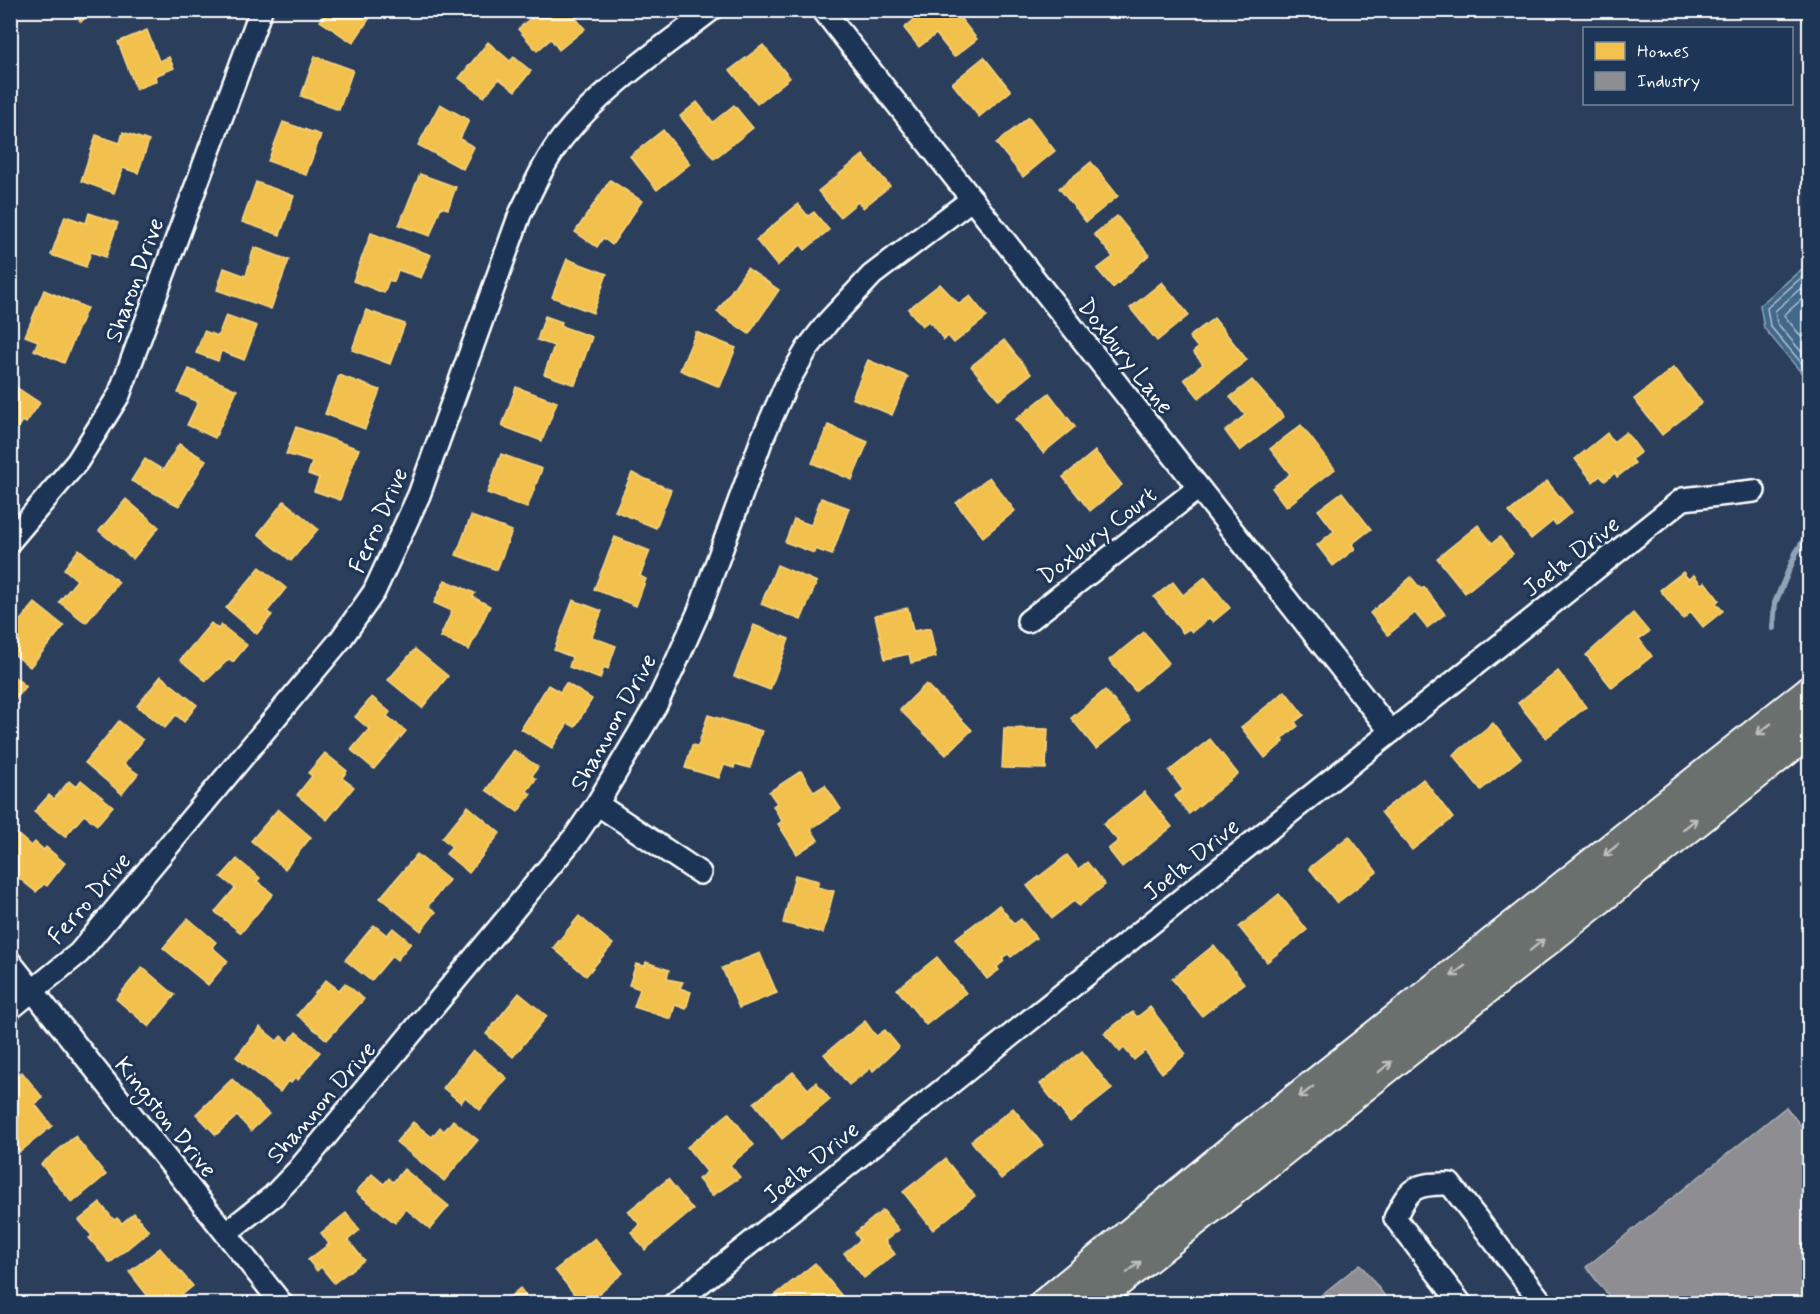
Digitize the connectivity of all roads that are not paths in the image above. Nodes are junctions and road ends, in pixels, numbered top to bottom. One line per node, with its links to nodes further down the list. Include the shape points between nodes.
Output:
1 (711, 10): 15 (street, Ferro Drive, via 587,111 562,138 537,177 520,214 419,495 374,592 341,639 79,953)
2 (823, 10): 4 (street, Doxbury Lane)
3 (258, 11): 7 (street, Sharon Drive, via 119,395 77,462)
4 (972, 199): 5 (street, Doxbury Lane); 12 (street, Shannon Drive, via 872,275 807,349 762,439 699,611 674,667)
5 (1197, 489): 8 (street, Doxbury Court); 11 (street, Doxbury Lane)
6 (1754, 490): 11 (street, Joela Drive, via 1683,499)
7 (10, 542)
8 (1028, 621)
9 (1809, 692): 20 (highway, one-way to 20)
10 (1809, 730): 21 (highway, one-way to 10)
11 (1390, 732): 19 (street, Joela Drive)
12 (597, 804): 13 (street); 17 (street, Shannon Drive, via 576,835 341,1120 273,1196)
13 (700, 873)
14 (10, 962): 15 (street, Kingston Drive)
15 (33, 991): 16 (street, Ferro Drive); 17 (street, Kingston Drive)
16 (10, 1009)
17 (226, 1233): 18 (street, Kingston Drive)
18 (282, 1304)
19 (674, 1304)
20 (1046, 1304)
21 (1088, 1304)
22 (1461, 1304): 23 (street, via 1395,1218 1405,1195 1424,1183 1450,1184)
23 (1544, 1304)

